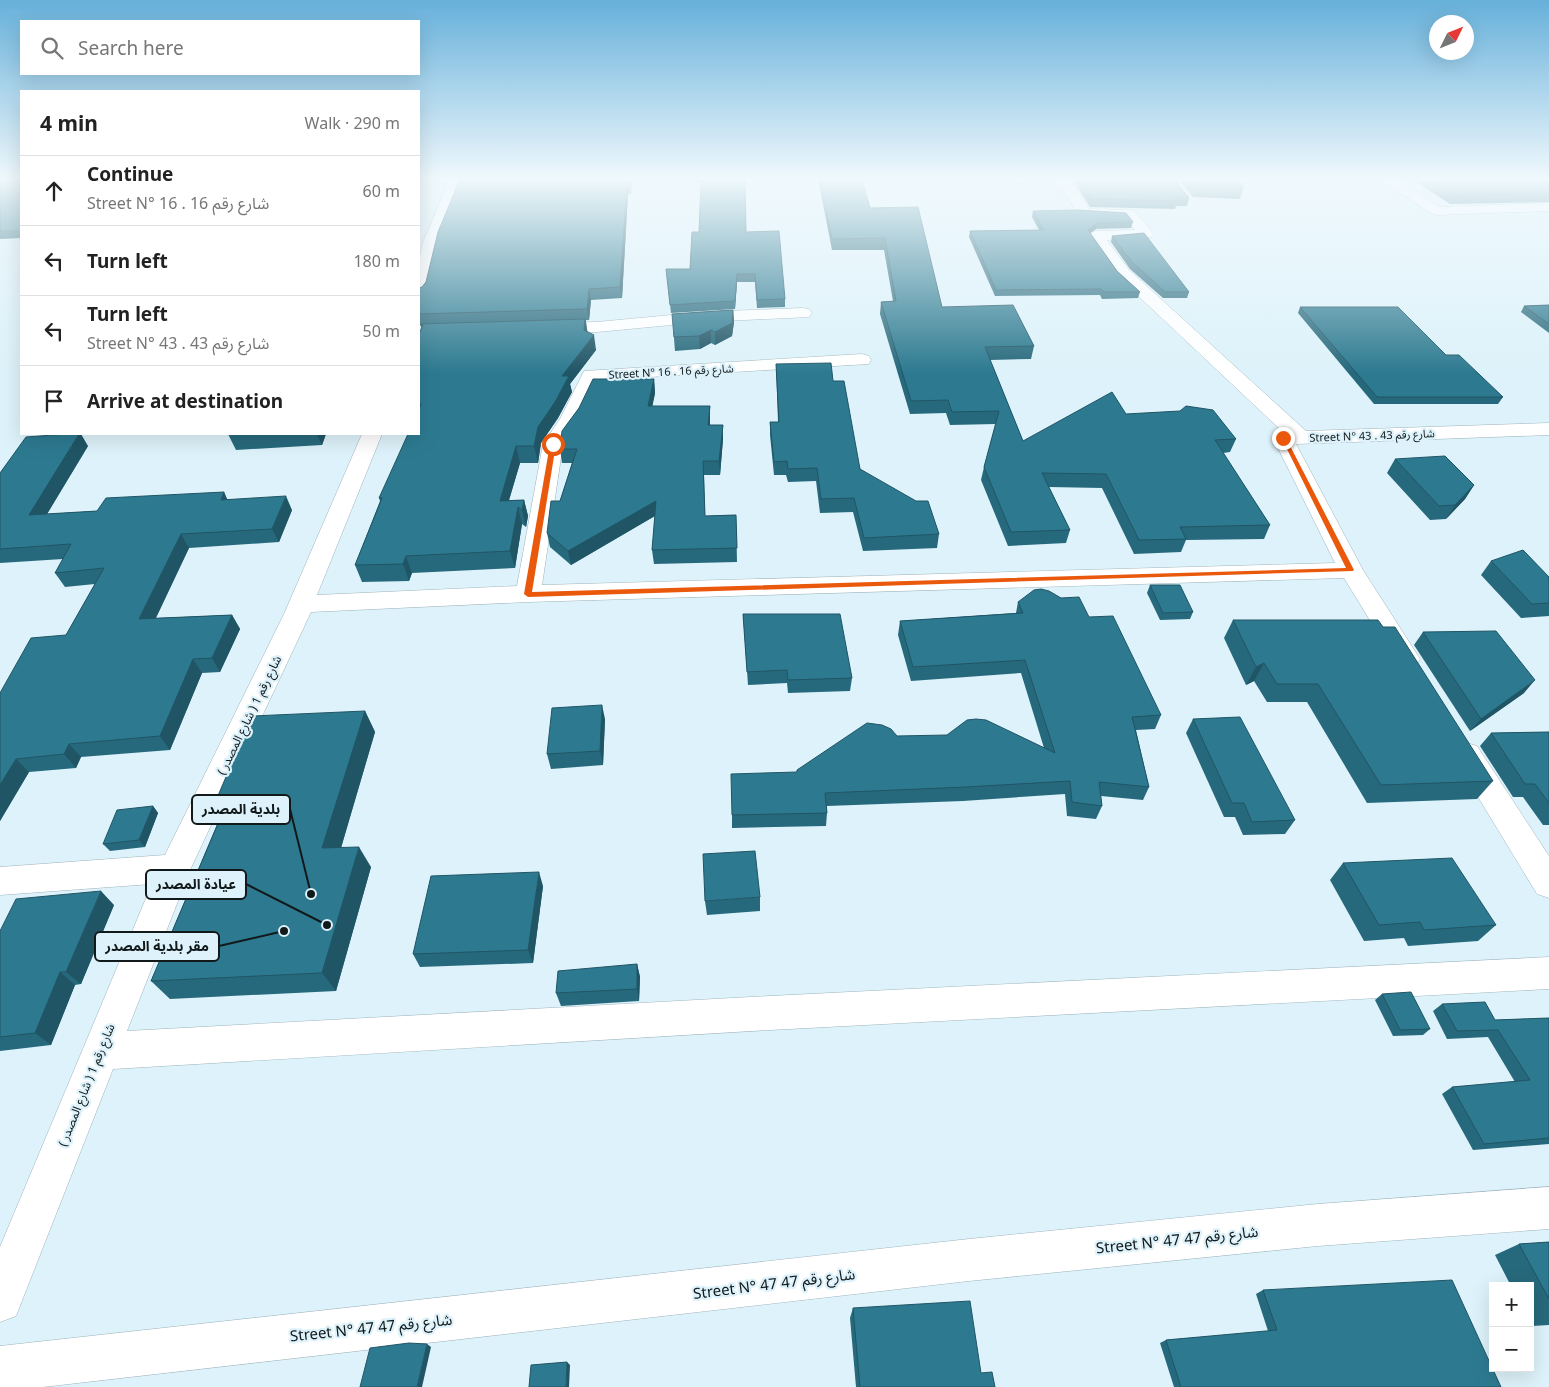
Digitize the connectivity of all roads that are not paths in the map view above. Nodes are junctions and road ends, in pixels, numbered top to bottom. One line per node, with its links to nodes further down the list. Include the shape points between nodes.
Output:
1 (431, 244): 3 (street)
2 (1102, 244): 9 (street, via 1123,273)
3 (420, 289)
4 (803, 313): 5 (street)
5 (538, 329)
6 (862, 360): 11 (street, Street N° 16 . شارع رقم 16, via 591,375 570,420 553,444)
7 (1549, 429): 9 (street, Street N° 43 . شارع رقم 43)
8 (372, 435): 12 (street, شارع رقم 1 ( شارع المصدر ))
9 (1300, 438): 10 (street, Street N° 43 . شارع رقم 43, via 1283,438)
10 (1351, 570): 11 (street); 13 (street)
11 (528, 594): 12 (street)
12 (300, 604): 15 (street, شارع رقم 1 ( شارع المصدر ))
13 (1418, 677)
14 (1455, 735): 17 (street)
15 (175, 868): 16 (street); 19 (street, شارع رقم 1 ( شارع المصدر ))
16 (0, 881)
17 (1549, 884)
18 (1549, 973): 19 (street)
19 (100, 1051): 21 (street, شارع رقم 1 ( شارع المصدر ))
20 (1549, 1208): 22 (street, Street N° 47 شارع رقم 47, via 1318,1225 969,1260)
21 (0, 1300)
22 (0, 1368)

